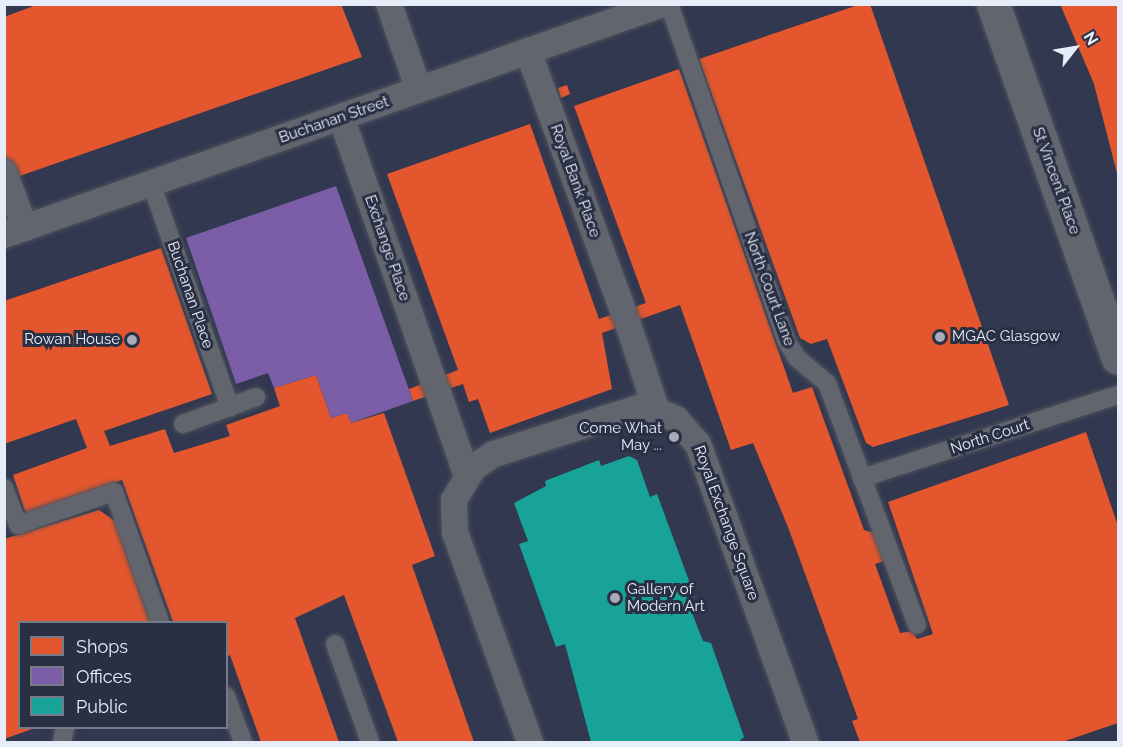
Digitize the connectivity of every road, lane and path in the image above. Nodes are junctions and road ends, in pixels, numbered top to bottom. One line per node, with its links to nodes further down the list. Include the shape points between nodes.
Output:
1 (389, 4): 6 (street)
2 (663, 4): 5 (street, Buchanan Street)
3 (669, 4): 18 (lane, North Court Lane, via 787,342 797,358 827,382)
4 (993, 4): 11 (street, St Vincent Place)
5 (528, 51): 6 (street, Buchanan Street); 15 (street, Royal Bank Place)
6 (419, 90): 7 (street, Buchanan Street)
7 (341, 117): 9 (street, Buchanan Street); 17 (street, Exchange Place)
8 (4, 172): 10 (street)
9 (151, 183): 10 (street, Buchanan Street); 14 (lane, Buchanan Place)
10 (15, 231)
11 (1119, 358)
12 (1119, 395): 18 (lane, North Court)
13 (256, 397): 14 (lane)
14 (230, 407): 16 (lane)
15 (656, 408): 17 (street, via 630,406 506,449); 27 (street, Royal Exchange Square, via 683,425 698,444)
16 (183, 424)
17 (467, 476): 26 (street, via 454,500 455,533)
18 (862, 478): 21 (lane, North Court Lane)
19 (4, 488): 20 (lane, via 18,525 114,492)
20 (160, 621)
21 (918, 626)
22 (335, 644): 25 (lane)
23 (228, 701): 24 (lane)
24 (243, 742)
25 (370, 742)
26 (530, 742)
27 (805, 742)

